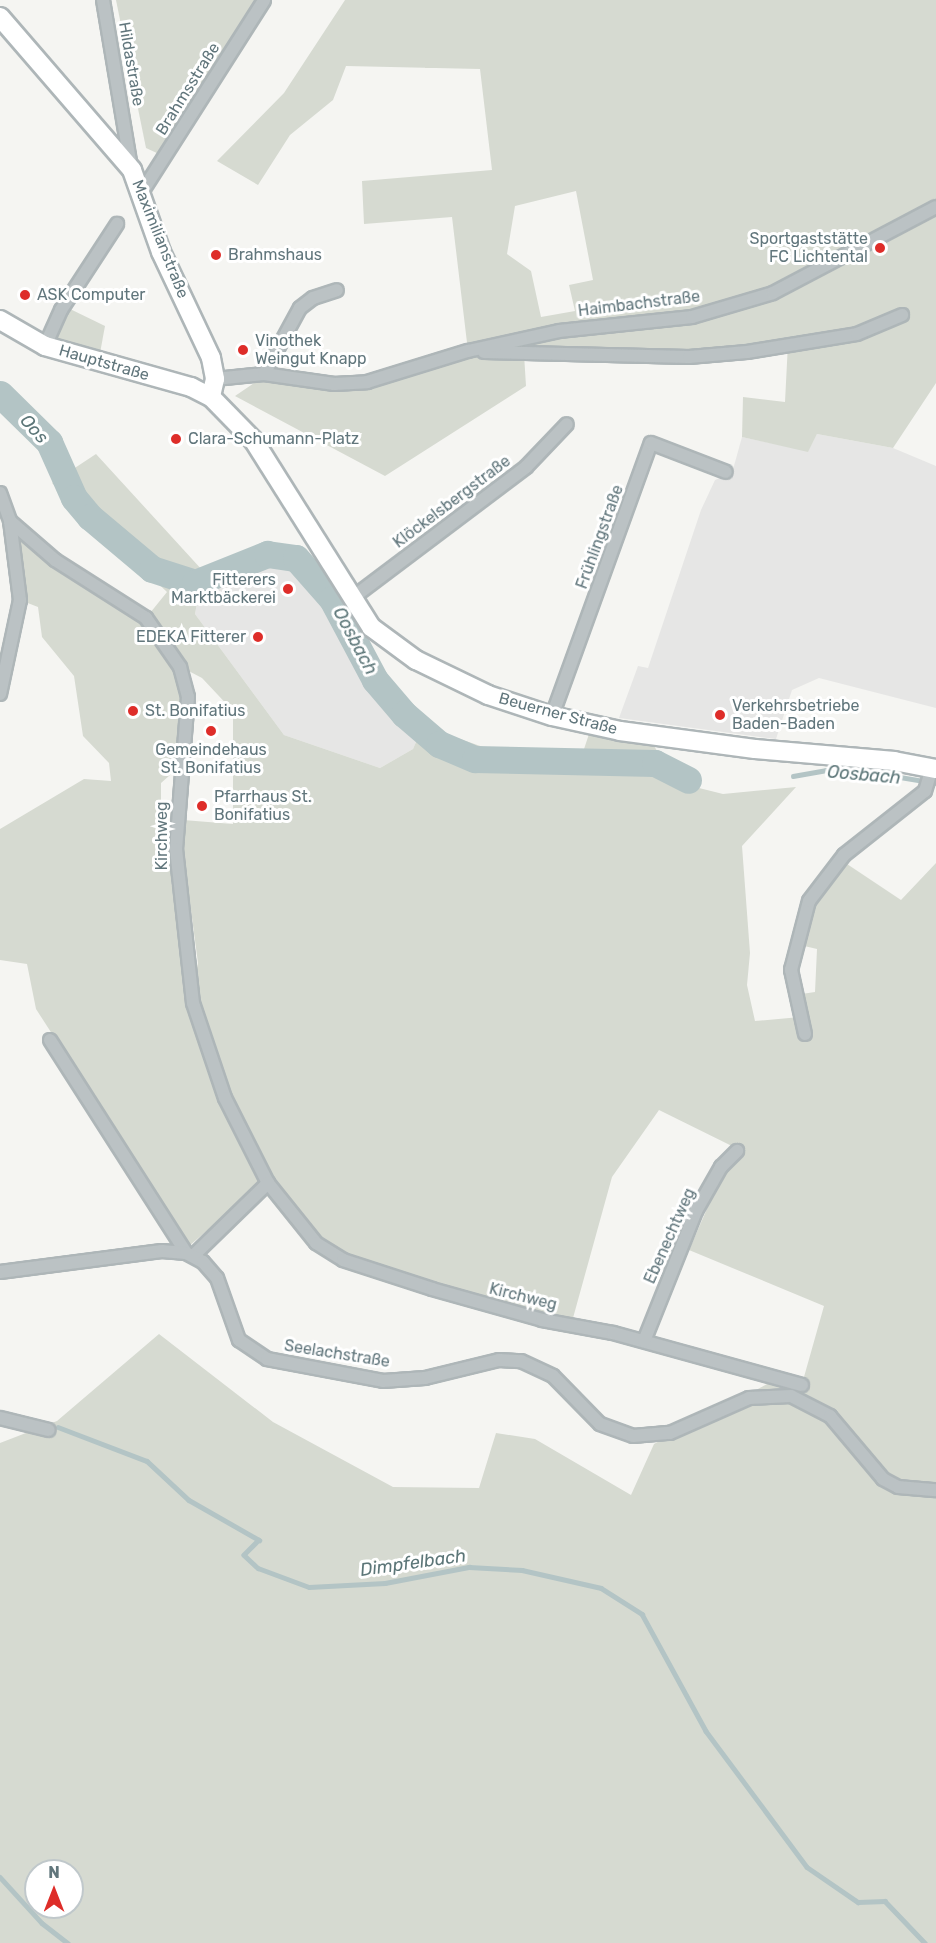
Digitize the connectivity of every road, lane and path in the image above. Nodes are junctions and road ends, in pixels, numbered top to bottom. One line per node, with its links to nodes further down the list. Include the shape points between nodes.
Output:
1 (103, 0): 4 (street, Hildastraße)
2 (264, 0): 5 (street, Brahmsstraße)
3 (0, 17): 4 (main road, Maximilianstraße)
4 (132, 170): 5 (main road, Maximilianstraße)
5 (140, 195): 14 (main road, Maximilianstraße, via 161,252 211,358)
6 (936, 207): 12 (street, Haimbachstraße, via 773,293 692,317 559,331)
7 (117, 224): 11 (street, via 61,310)
8 (337, 290): 13 (street, via 313,298 300,308)
9 (902, 315): 12 (street, Haimbachstraße, via 857,334 800,346 700,356)
10 (0, 320): 11 (main road, Hauptstraße)
11 (45, 346): 15 (main road, Hauptstraße, via 192,387)
12 (468, 351): 13 (street, Haimbachstraße, via 366,382 334,384)
13 (264, 374): 14 (street, Haimbachstraße)
14 (215, 379): 15 (main road, Maximilianstraße)
15 (211, 397): 20 (main road, Beuerner Straße, via 254,441)
16 (567, 424): 20 (street, Klöckelsbergstraße, via 526,467)
17 (726, 471): 22 (street, Frühlingstraße, via 651,443)
18 (0, 493): 19 (street)
19 (10, 521): 21 (street, via 20,610); 27 (street, Kirchweg, via 56,560 146,618 180,666 188,697 176,849 194,1003 225,1098)
20 (351, 599): 22 (main road, Beuerner Straße, via 371,627 416,660 488,695)
21 (0, 694)
22 (552, 716): 23 (main road, Beuerner Straße, via 630,732 755,749 894,761)
23 (933, 771): 24 (street, via 925,791 844,855 809,901 791,970)
24 (805, 1034)
25 (50, 1040): 28 (street, Seelachstraße)
26 (737, 1151): 30 (street, Ebenechtweg, via 721,1167 696,1210)
27 (268, 1183): 28 (street); 30 (street, Kirchweg, via 316,1243 343,1260 542,1320)
28 (190, 1255): 29 (street, via 162,1251); 34 (street, Seelachstraße, via 217,1278 239,1340 267,1359 383,1381 425,1378 499,1360 521,1361 554,1376 600,1424 633,1437 670,1433 749,1398 791,1396 830,1416 882,1479 898,1487)
29 (0, 1272)
30 (644, 1341): 31 (street, Kirchweg)
31 (802, 1385)
32 (0, 1418): 33 (street)
33 (49, 1430)
34 (936, 1491)

